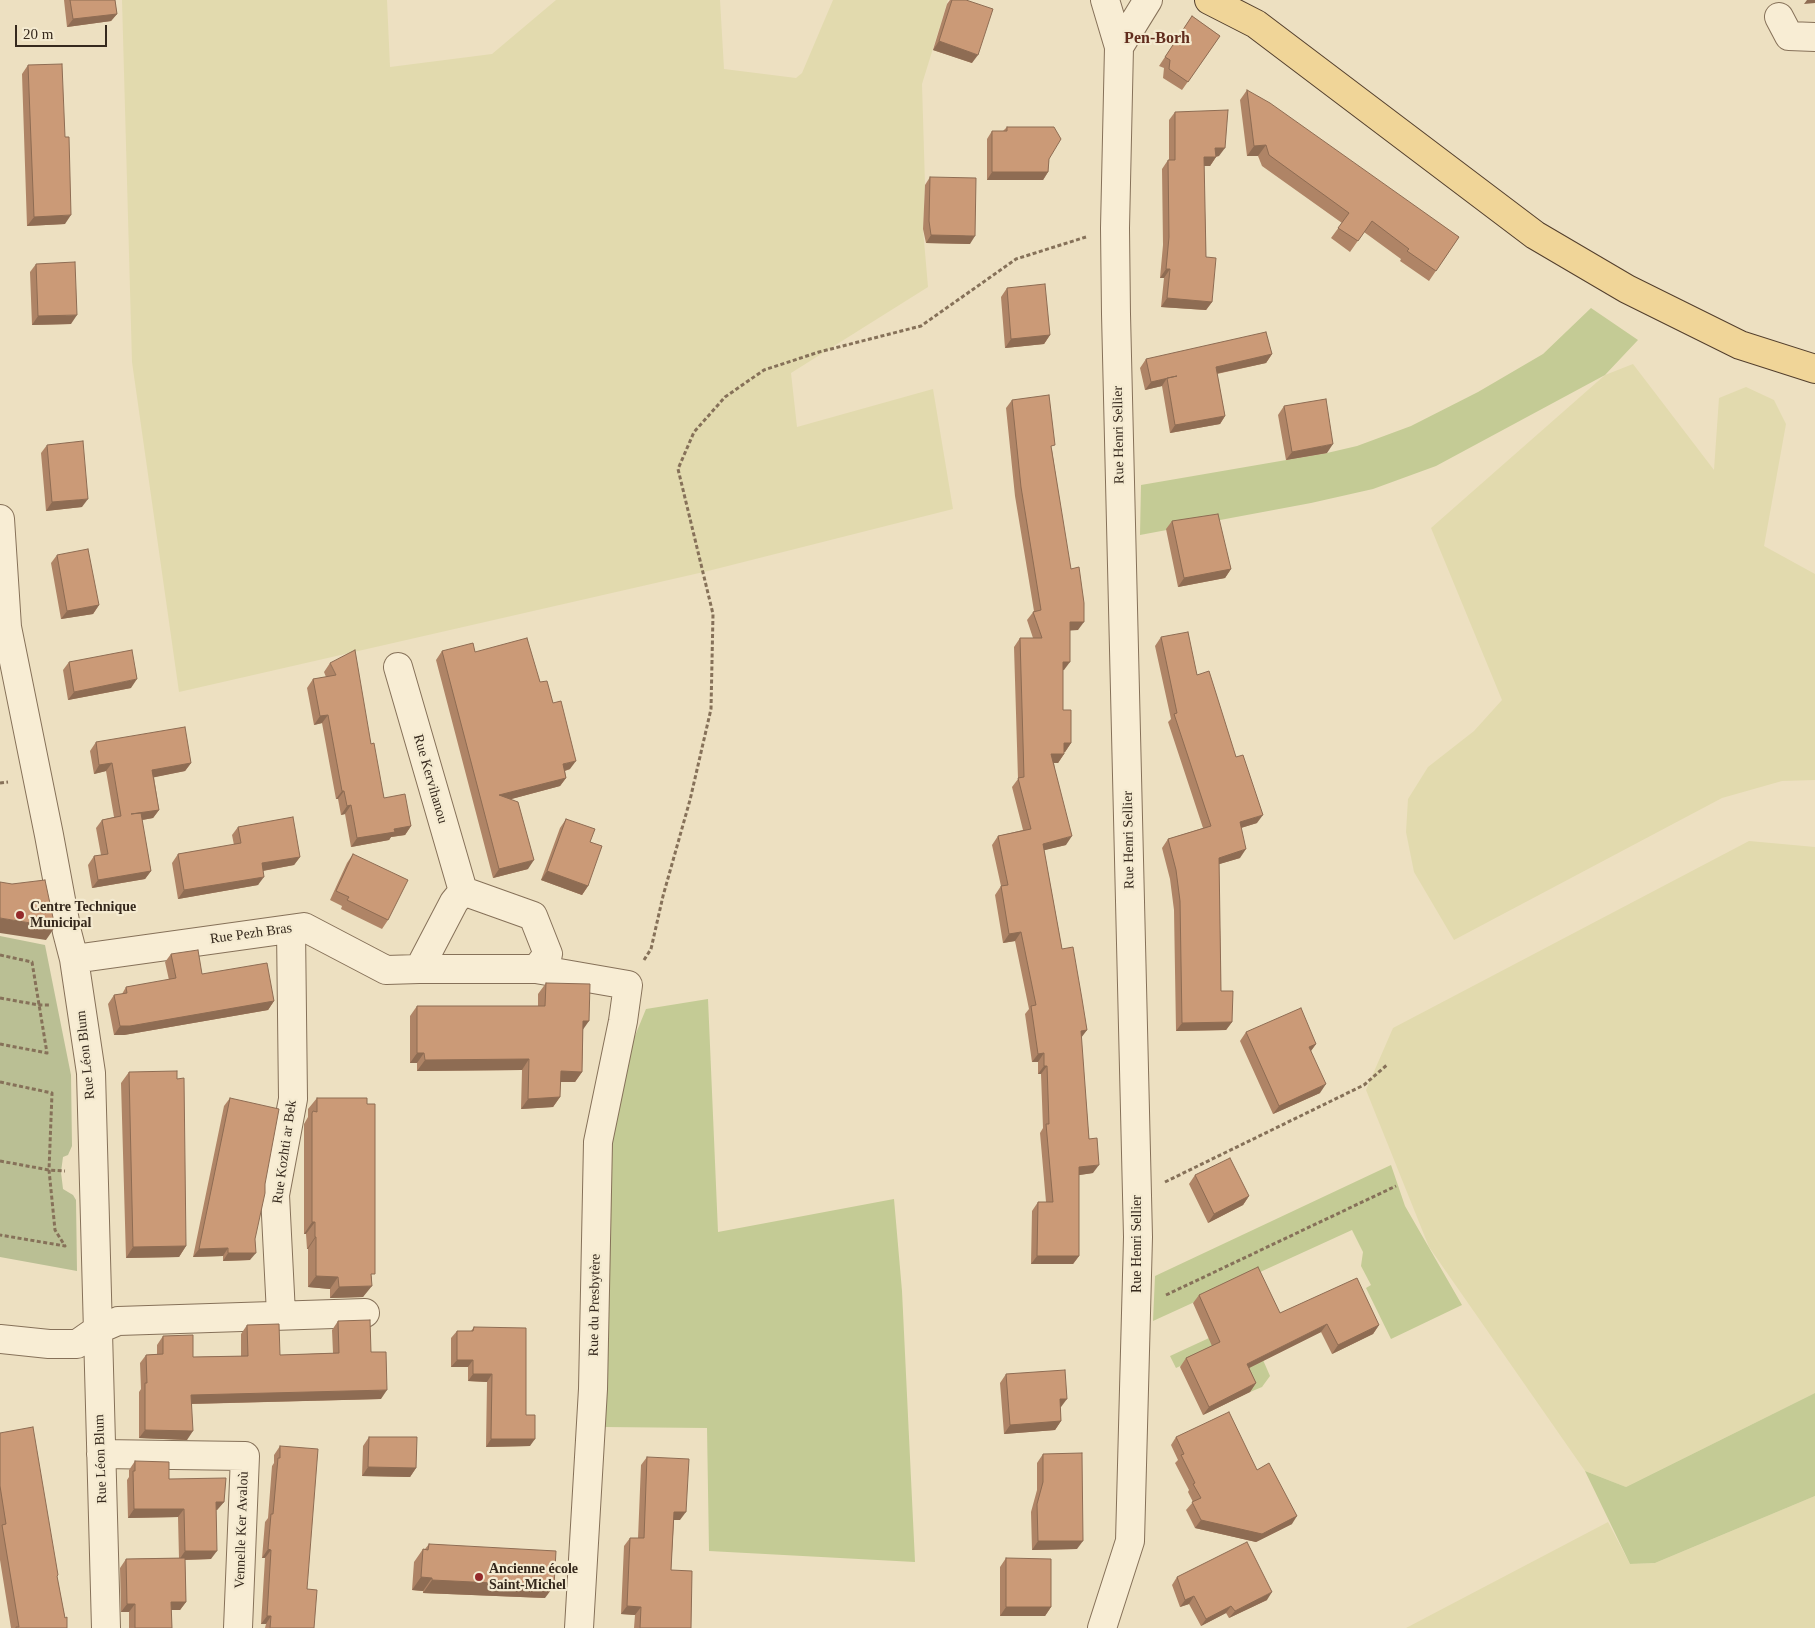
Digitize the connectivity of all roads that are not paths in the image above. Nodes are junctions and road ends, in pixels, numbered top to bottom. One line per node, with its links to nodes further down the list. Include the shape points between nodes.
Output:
1 (1105, 0): 8 (street, Rue Henri Sellier)
2 (1148, 0): 8 (street)
3 (1209, 0): 6 (main road)
4 (1241, 0): 6 (main road)
5 (1780, 17): 7 (street, via 1789,36)
6 (1256, 24): 9 (main road, via 1535,235 1627,289 1740,345)
7 (1815, 38)
8 (1119, 47): 26 (street, Rue Henri Sellier, via 1115,228 1138,1237 1130,1541)
9 (1815, 370)
10 (0, 519): 14 (street, Rue Léon Blum, via 7,627)
11 (398, 667): 12 (street, Rue Kervihanou)
12 (463, 891): 15 (street); 16 (street, via 533,916 548,954)
13 (291, 929): 14 (street, Rue Pezh Bras); 15 (street, Rue Pezh Bras, via 304,927 386,970); 19 (street, Rue Kozhti ar Bek, via 293,1099 275,1195)
14 (74, 959): 20 (street, Rue Léon Blum, via 91,1073)
15 (419, 969): 16 (street, Rue Pezh Bras)
16 (536, 969): 17 (street, Rue Pezh Bras)
17 (628, 985): 25 (street, Rue du Presbytère, via 598,1142 593,1390)
18 (365, 1313): 19 (street)
19 (281, 1314): 20 (street, via 118,1321)
20 (97, 1330): 21 (street, via 77,1344); 22 (street, Rue Léon Blum)
21 (0, 1339)
22 (101, 1454): 23 (street, Rue Léon Blum); 24 (street, Vennelle Ker Avaloù, via 245,1456)
23 (106, 1628)
24 (238, 1628)
25 (579, 1628)
26 (1102, 1628)

